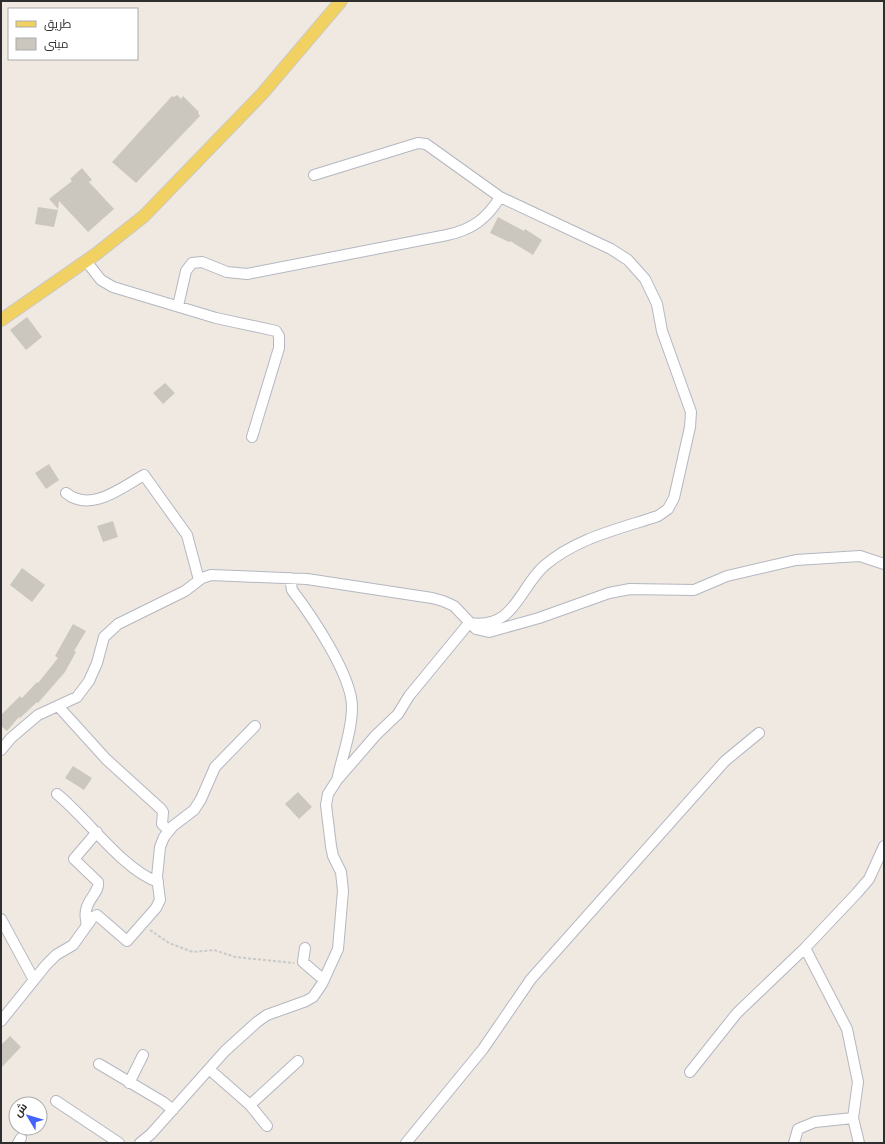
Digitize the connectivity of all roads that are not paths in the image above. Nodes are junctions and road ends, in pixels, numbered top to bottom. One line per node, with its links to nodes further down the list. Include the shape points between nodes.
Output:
1 (342, 1): 4 (main road, via 262,94 157,204 132,227)
2 (314, 175): 3 (street, via 422,143 430,146)
3 (500, 197): 5 (street, via 478,223 447,235 247,274 226,272 202,262 192,263 186,271); 12 (street, via 603,244 635,266 654,297 662,331 690,407 691,421 674,498 668,509 658,516 578,543 545,566 514,607 504,616 486,624)
4 (86, 261): 5 (street, via 101,280 113,287); 6 (main road)
5 (178, 306): 7 (street, via 216,318 276,331 279,336 279,348)
6 (1, 320)
7 (252, 437)
8 (66, 493): 11 (street, via 76,499 94,500 144,475 187,535)
9 (884, 564): 12 (street, via 860,556 809,558 727,576 694,590 630,589 609,593 539,618 489,632 482,632)
10 (290, 578): 11 (street, via 211,575); 12 (street, via 443,601 454,606); 17 (street, via 292,590 342,669 351,699 352,709)
11 (199, 580): 13 (street, via 185,591 110,630 104,637 97,663 82,690 77,697)
12 (469, 623): 17 (street, via 409,696 398,714 376,734)
13 (58, 706): 16 (street, via 38,715); 19 (street, via 106,759 161,809 162,824)
14 (255, 726): 19 (street, via 215,767 194,810)
15 (759, 733): 43 (street, via 725,761 531,979 483,1048)
16 (1, 750)
17 (337, 780): 28 (street, via 328,794 326,805 332,852 341,872 343,891 338,949)
18 (57, 794): 20 (street)
19 (169, 831): 22 (street, via 160,847)
20 (97, 832): 22 (street, via 132,866); 24 (street, via 74,859 98,882 98,889 86,906)
21 (884, 846): 26 (street, via 869,879)
22 (158, 882): 24 (street, via 160,900 156,908 127,941 97,915)
23 (1, 919): 27 (street)
24 (87, 925): 27 (street, via 77,940 51,960)
25 (305, 948): 28 (street, via 303,962)
26 (805, 948): 34 (street, via 737,1013); 39 (street, via 847,1029 858,1082)
27 (34, 980): 29 (street)
28 (324, 980): 33 (street, via 313,997 256,1022)
29 (1, 1021)
30 (143, 1054): 35 (street)
31 (298, 1061): 37 (street)
32 (99, 1064): 35 (street)
33 (209, 1069): 37 (street); 38 (street)
34 (690, 1072)
35 (129, 1082): 38 (street)
36 (56, 1101): 41 (street)
37 (250, 1105): 40 (street)
38 (172, 1110): 42 (street)
39 (853, 1118): 44 (street, via 815,1122 798,1129); 45 (street)
40 (267, 1126)
41 (119, 1143)
42 (140, 1143)
43 (406, 1143)
44 (794, 1143)
45 (859, 1143)

